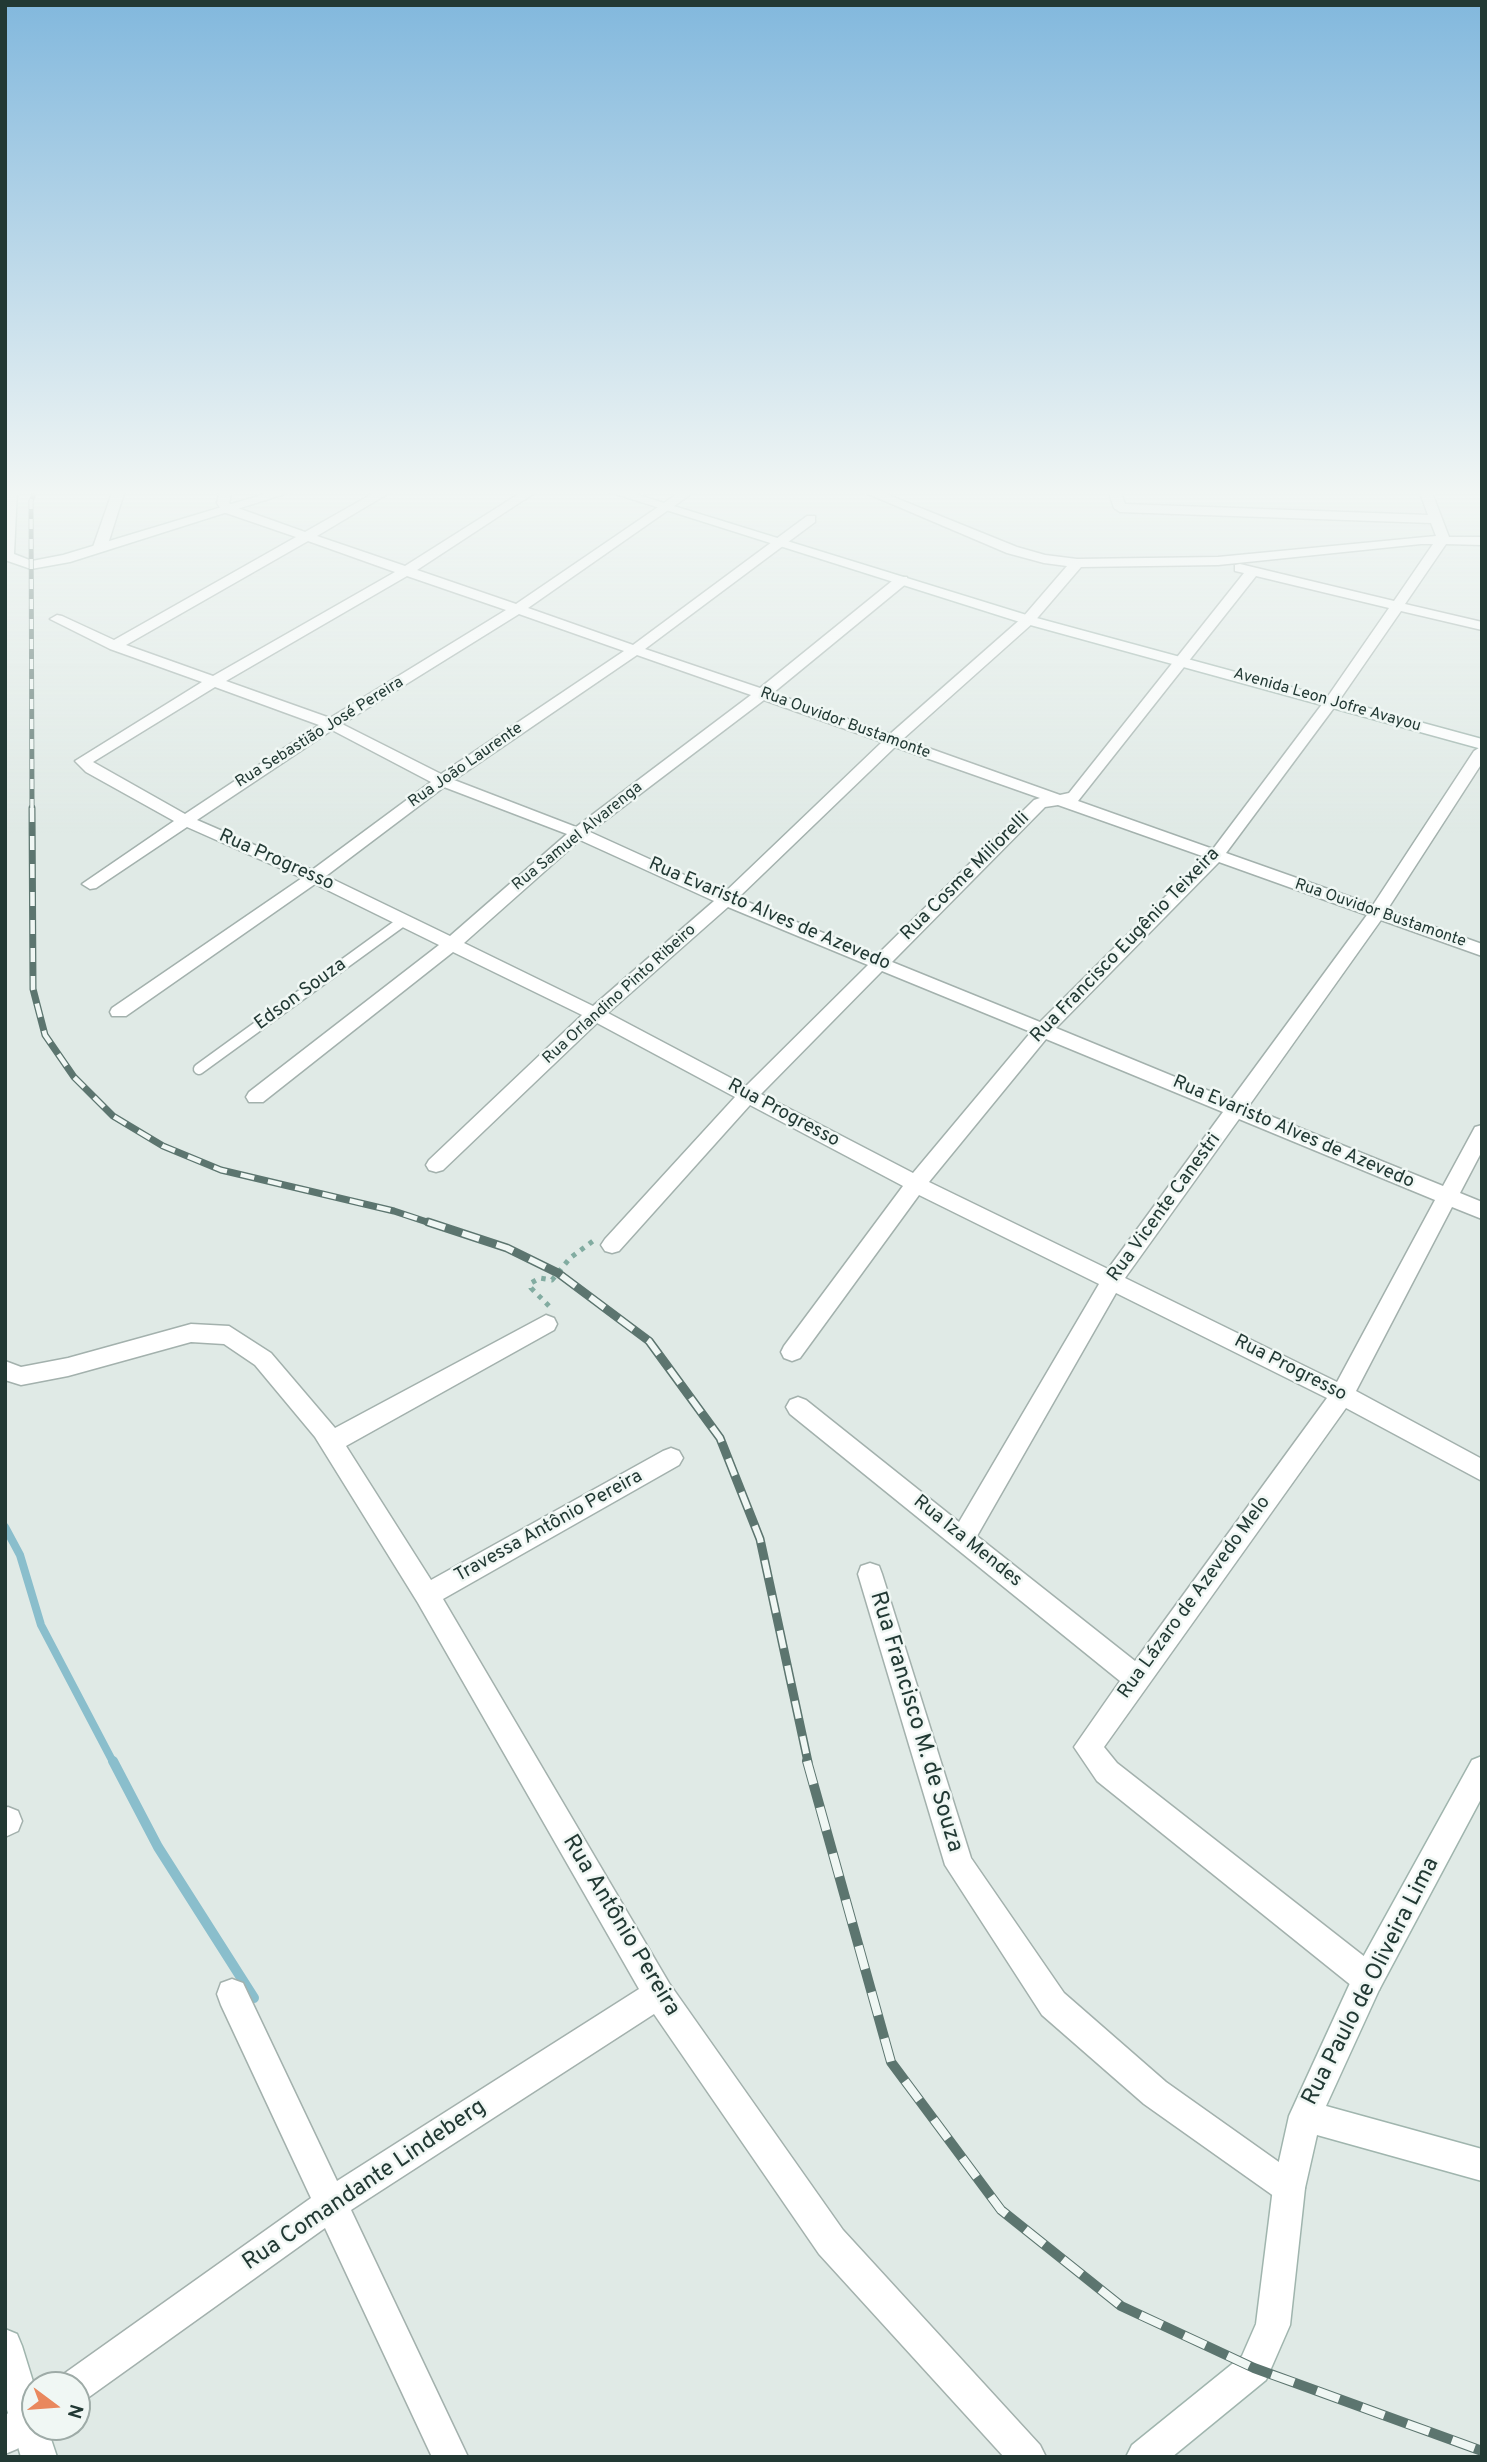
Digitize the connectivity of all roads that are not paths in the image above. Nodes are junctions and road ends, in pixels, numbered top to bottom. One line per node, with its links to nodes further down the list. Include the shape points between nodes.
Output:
1 (186, 605): 16 (street)
2 (347, 605): 19 (street)
3 (506, 605): 12 (street, Rua Ouvidor Bustamonte)
4 (524, 605): 12 (street, Rua Sebastião José Pereira)
5 (694, 605): 17 (street, Rua João Laurente)
6 (871, 605): 20 (street, Rua Samuel Alvarenga)
7 (980, 605): 14 (street, Avenida Leon Jofre Avayou)
8 (1041, 605): 14 (street, Rua Orlandino Pinto Ribeiro)
9 (1226, 605): 18 (street, Rua Cosme Miliorelli)
10 (1391, 605): 11 (street)
11 (1396, 606): 15 (street); 21 (street, Rua Francisco Eugênio Teixeira)
12 (518, 609): 17 (street, Rua Ouvidor Bustamonte); 22 (street, Rua Sebastião José Pereira)
13 (57, 620): 16 (street, Rua Evaristo Alves de Azevedo)
14 (1028, 620): 18 (street, Avenida Leon Jofre Avayou); 23 (street, Rua Orlandino Pinto Ribeiro)
15 (1482, 626)
16 (115, 646): 19 (street, Rua Evaristo Alves de Azevedo)
17 (635, 650): 20 (street, Rua Ouvidor Bustamonte); 26 (street, Rua João Laurente)
18 (1182, 660): 21 (street, Avenida Leon Jofre Avayou); 27 (street, Rua Cosme Miliorelli, via 1074,797)
19 (215, 681): 22 (street, Rua Evaristo Alves de Azevedo); 28 (street, Rua Progresso, via 83,761)
20 (762, 694): 23 (street, Rua Ouvidor Bustamonte); 29 (street, Rua Samuel Alvarenga)
21 (1331, 702): 24 (street, Avenida Leon Jofre Avayou); 30 (street, Rua Francisco Eugênio Teixeira)
22 (331, 724): 26 (street, Rua Evaristo Alves de Azevedo); 28 (street, Rua Sebastião José Pereira)
23 (892, 741): 27 (street, Rua Ouvidor Bustamonte); 33 (street, Rua Orlandino Pinto Ribeiro)
24 (1482, 744)
25 (1482, 751): 34 (street, Rua Vicente Canestri)
26 (442, 781): 29 (street, Rua Evaristo Alves de Azevedo); 31 (street, Rua João Laurente)
27 (1059, 800): 30 (street, Rua Ouvidor Bustamonte); 38 (street, Rua Cosme Miliorelli, via 1040,803)
28 (184, 820): 31 (street, Rua Progresso); 32 (street, Rua Sebastião José Pereira)
29 (579, 832): 33 (street, Rua Evaristo Alves de Azevedo); 36 (street, Rua Samuel Alvarenga)
30 (1216, 856): 34 (street, Rua Ouvidor Bustamonte); 41 (street, Rua Francisco Eugênio Teixeira)
31 (314, 877): 35 (street, Rua Progresso); 39 (street, Rua João Laurente)
32 (90, 884)
33 (726, 900): 38 (street, Rua Evaristo Alves de Azevedo); 40 (street, Rua Orlandino Pinto Ribeiro)
34 (1377, 913): 37 (street, Rua Ouvidor Bustamonte); 45 (street, Rua Vicente Canestri)
35 (403, 921): 36 (street, Rua Progresso); 42 (lane, Edson Souza)
36 (452, 944): 40 (street, Rua Progresso); 44 (street, Rua Samuel Alvarenga)
37 (1482, 950)
38 (881, 963): 41 (street, Rua Evaristo Alves de Azevedo); 43 (street, Rua Cosme Miliorelli)
39 (119, 1012)
40 (596, 1014): 43 (street, Rua Progresso); 47 (street, Rua Orlandino Pinto Ribeiro)
41 (1043, 1030): 45 (street, Rua Evaristo Alves de Azevedo); 48 (street, Rua Francisco Eugênio Teixeira)
42 (199, 1069)
43 (747, 1096): 48 (street, Rua Progresso); 51 (street, Rua Cosme Miliorelli)
44 (256, 1097)
45 (1236, 1109): 49 (street, Rua Evaristo Alves de Azevedo); 52 (street, Rua Vicente Canestri)
46 (1482, 1132): 49 (street, Rua Lázaro de Azevedo Melo)
47 (436, 1166)
48 (916, 1184): 52 (street, Rua Progresso); 54 (street, Rua Francisco Eugênio Teixeira)
49 (1448, 1198): 50 (street, Rua Evaristo Alves de Azevedo); 56 (street, Rua Lázaro de Azevedo Melo)
50 (1482, 1211)
51 (612, 1245)
52 (1112, 1280): 56 (street, Rua Progresso); 61 (street, Rua Vicente Canestri)
53 (546, 1324): 58 (street)
54 (792, 1352)
55 (5, 1370): 58 (street, Rua Antônio Pereira, via 22,1376 191,1333 229,1335 263,1359)
56 (1342, 1395): 60 (street, Rua Progresso); 64 (street, Rua Lázaro de Azevedo Melo)
57 (798, 1407): 61 (street, Rua Iza Mendes)
58 (331, 1442): 63 (street, Rua Antônio Pereira)
59 (671, 1458): 63 (street, Travessa Antônio Pereira)
60 (1482, 1471)
61 (962, 1539): 64 (street, Rua Iza Mendes)
62 (870, 1574): 71 (street, Rua Francisco M. de Souza, via 959,1865 1053,2004 1155,2093)
63 (427, 1595): 68 (street, Rua Antônio Pereira)
64 (1136, 1678): 66 (street, Rua Lázaro de Azevedo Melo, via 1088,1746 1107,1772)
65 (1482, 1769): 66 (street, Rua Paulo de Oliveira Lima)
66 (1368, 1979): 69 (street, Rua Paulo de Oliveira Lima)
67 (232, 1994): 72 (street)
68 (658, 1994): 72 (street, Rua Comandante Lindeberg); 79 (street, Rua Antônio Pereira, via 831,2242)
69 (1305, 2116): 70 (street); 71 (street, Rua Paulo de Oliveira Lima)
70 (1482, 2165)
71 (1289, 2188): 80 (street, Rua Paulo de Oliveira Lima, via 1273,2325 1254,2368)
72 (331, 2204): 74 (street, Rua Comandante Lindeberg); 78 (street)
73 (5, 2346): 75 (street)
74 (91, 2375)
75 (21, 2415)
76 (31, 2441): 77 (street)
77 (39, 2457)
78 (450, 2457)
79 (1028, 2457)
80 (1144, 2457)

